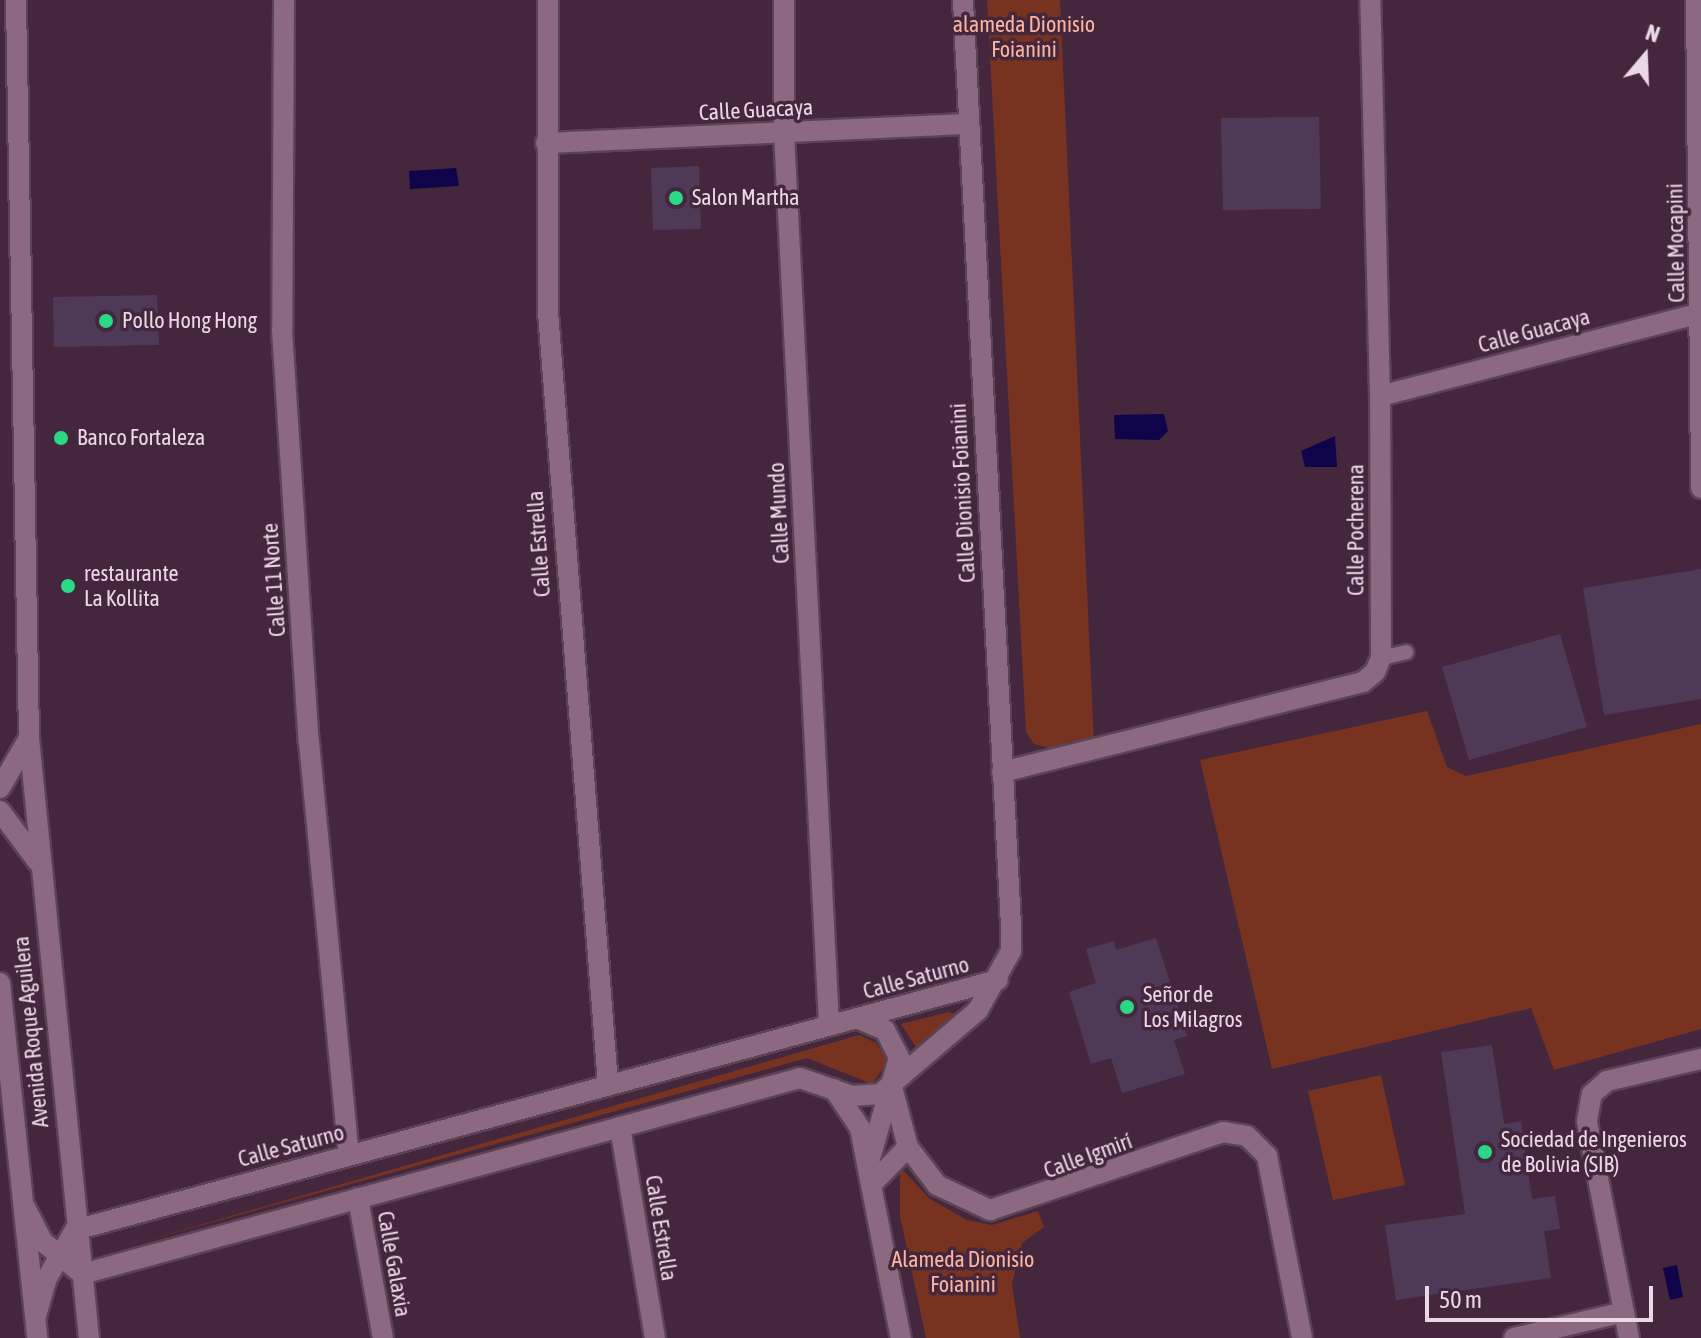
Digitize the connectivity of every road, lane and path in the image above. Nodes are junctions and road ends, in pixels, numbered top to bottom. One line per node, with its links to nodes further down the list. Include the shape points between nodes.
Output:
1 (16, 0): 16 (street, Avenida Roque Aguilera)
2 (284, 0): 32 (street, Calle 11 Norte, via 282,330 309,742)
3 (548, 0): 10 (street, Calle Estrella)
4 (784, 0): 9 (street, Calle Mundo)
5 (963, 0): 8 (street, Calle Dionisio Foianini)
6 (1370, 0): 12 (street, Calle Pocherena)
7 (1696, 0): 11 (street, Calle Mocapini)
8 (967, 124): 9 (street, Calle Guacaya); 17 (street, Calle Dionisio Foianini)
9 (784, 133): 10 (street, Calle Guacaya); 24 (street, Calle Mundo)
10 (546, 143): 27 (street, Calle Estrella, via 548,312 572,689)
11 (1701, 313): 12 (street, Calle Guacaya); 13 (street, Calle Mocapini)
12 (1380, 396): 15 (street, Calle Pocherena)
13 (1701, 487)
14 (1406, 652): 15 (lane)
15 (1381, 658): 17 (street, via 1363,682)
16 (29, 738): 18 (street); 20 (street, Avenida Roque Aguilera)
17 (1002, 772): 21 (street, Calle Dionisio Foianini, via 1011,951)
18 (0, 788)
19 (0, 811): 20 (street)
20 (38, 862): 36 (street, Avenida Roque Aguilera)
21 (998, 980): 23 (street, Calle Saturno); 29 (street, Calle Saturno, via 949,1041)
22 (0, 983): 25 (street, Avenida Roque Aguilera)
23 (857, 1018): 24 (street, Calle Saturno); 29 (street, Calle Igmirí, via 885,1030 895,1042)
24 (829, 1023): 27 (street, Calle Saturno)
25 (2, 1026): 35 (street, Avenida Roque Aguilera)
26 (1701, 1059): 39 (street, via 1607,1081 1592,1094 1587,1121)
27 (608, 1084): 32 (street, Calle Saturno)
28 (828, 1084): 29 (street, Calle Saturno, via 866,1097); 30 (street, Calle Saturno, via 800,1078); 33 (street, via 848,1101)
29 (892, 1087): 31 (street, Calle Igmirí); 33 (street)
30 (620, 1127): 34 (street, Calle Saturno); 43 (street, Calle Estrella)
31 (908, 1147): 33 (street); 45 (street, Calle Igmirí, via 937,1185 970,1204 1010,1209 1223,1132 1247,1136 1267,1156)
32 (349, 1155): 36 (street, Calle Saturno)
33 (869, 1178): 44 (street)
34 (358, 1198): 38 (street, Calle Saturno); 42 (street, Calle Galaxia)
35 (23, 1199): 37 (street, via 30,1223); 40 (street, Avenida Roque Aguilera)
36 (75, 1230): 37 (street); 38 (street, Avenida Roque Aguilera)
37 (57, 1257): 38 (street); 40 (street)
38 (82, 1274): 41 (street, Avenida Roque Aguilera)
39 (1624, 1312): 46 (street); 47 (street)
40 (36, 1330)
41 (89, 1338)
42 (383, 1338)
43 (655, 1338)
44 (901, 1338)
45 (1302, 1338)
46 (1514, 1338)
47 (1629, 1338)

